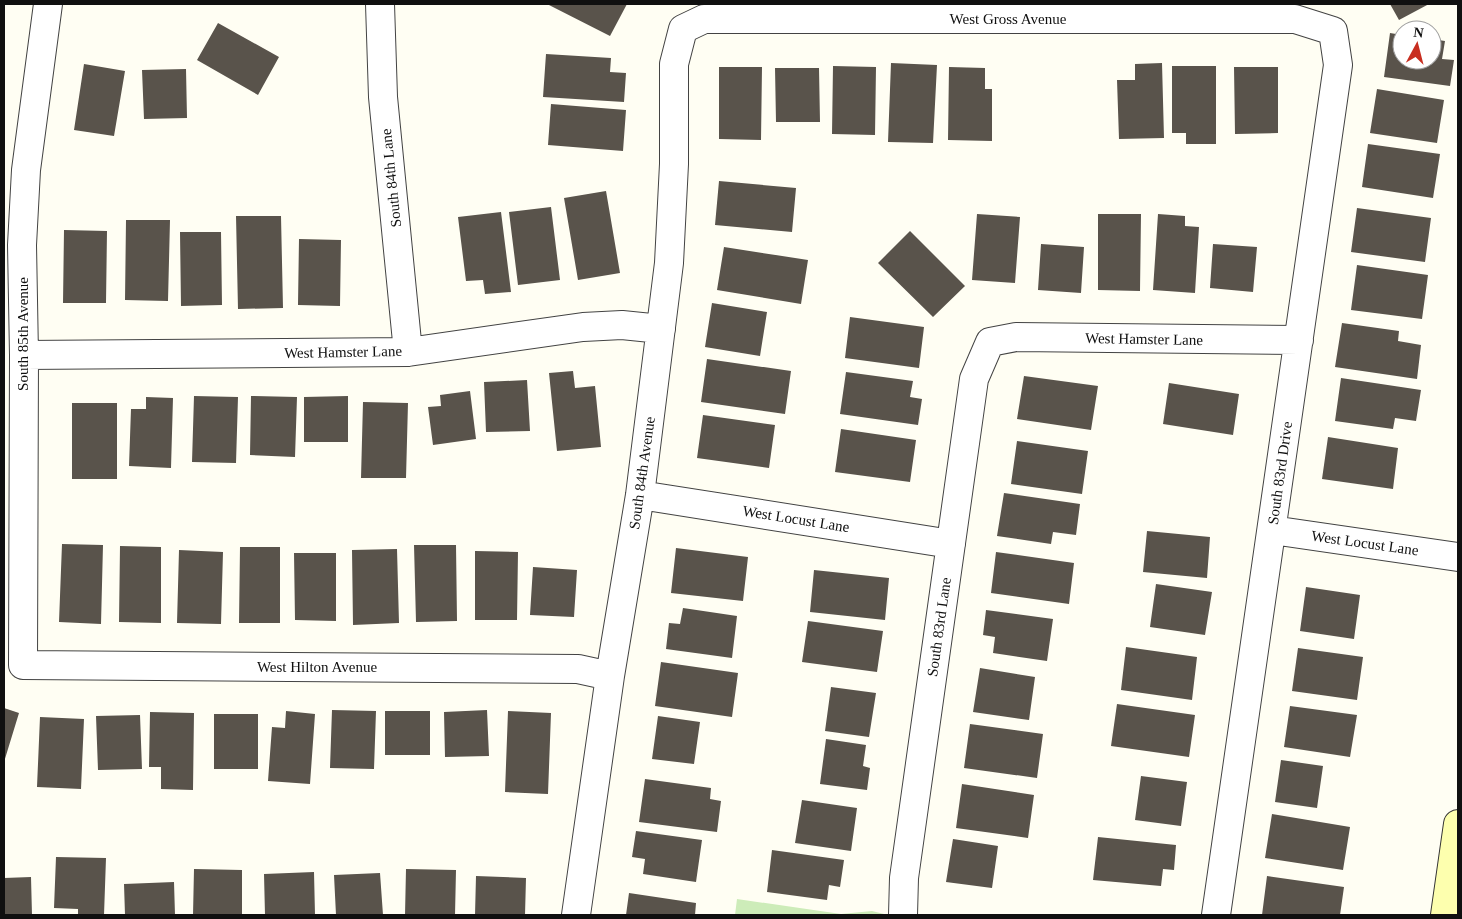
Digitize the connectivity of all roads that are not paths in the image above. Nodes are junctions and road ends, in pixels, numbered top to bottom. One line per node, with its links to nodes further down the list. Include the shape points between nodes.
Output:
1 (48, 4): 10 (street, South 85th Avenue, via 24,198)
2 (380, 4): 9 (street, South 84th Lane, via 383,97)
3 (1067, 11): 4 (street, West Gross Avenue, via 704,19); 5 (street, West Gross Avenue, via 1295,19)
4 (683, 29): 6 (street, South 84th Avenue, via 674,64 670,253)
5 (1333, 31): 7 (street, South 83rd Drive, via 1338,64)
6 (661, 329): 9 (street, West Hamster Lane, via 622,325 583,327); 11 (street, South 84th Avenue)
7 (1299, 340): 8 (street, West Hamster Lane, via 1016,337); 12 (street, South 83rd Drive)
8 (990, 342): 13 (street, South 83rd Lane, via 974,379)
9 (408, 352): 10 (street, West Hamster Lane)
10 (24, 355): 15 (street, South 85th Avenue)
11 (640, 495): 13 (street, West Locust Lane); 16 (street, South 84th Avenue)
12 (1272, 530): 14 (street, West Locust Lane); 20 (street, South 83rd Drive)
13 (951, 544): 19 (street, South 83rd Lane, via 904,878)
14 (1458, 556)
15 (23, 666): 16 (street, West Hilton Avenue, via 578,669)
16 (610, 676): 18 (street, South 84th Avenue)
17 (1458, 824): 21 (main road)
18 (576, 915)
19 (903, 915)
20 (1216, 915)
21 (1445, 915)

